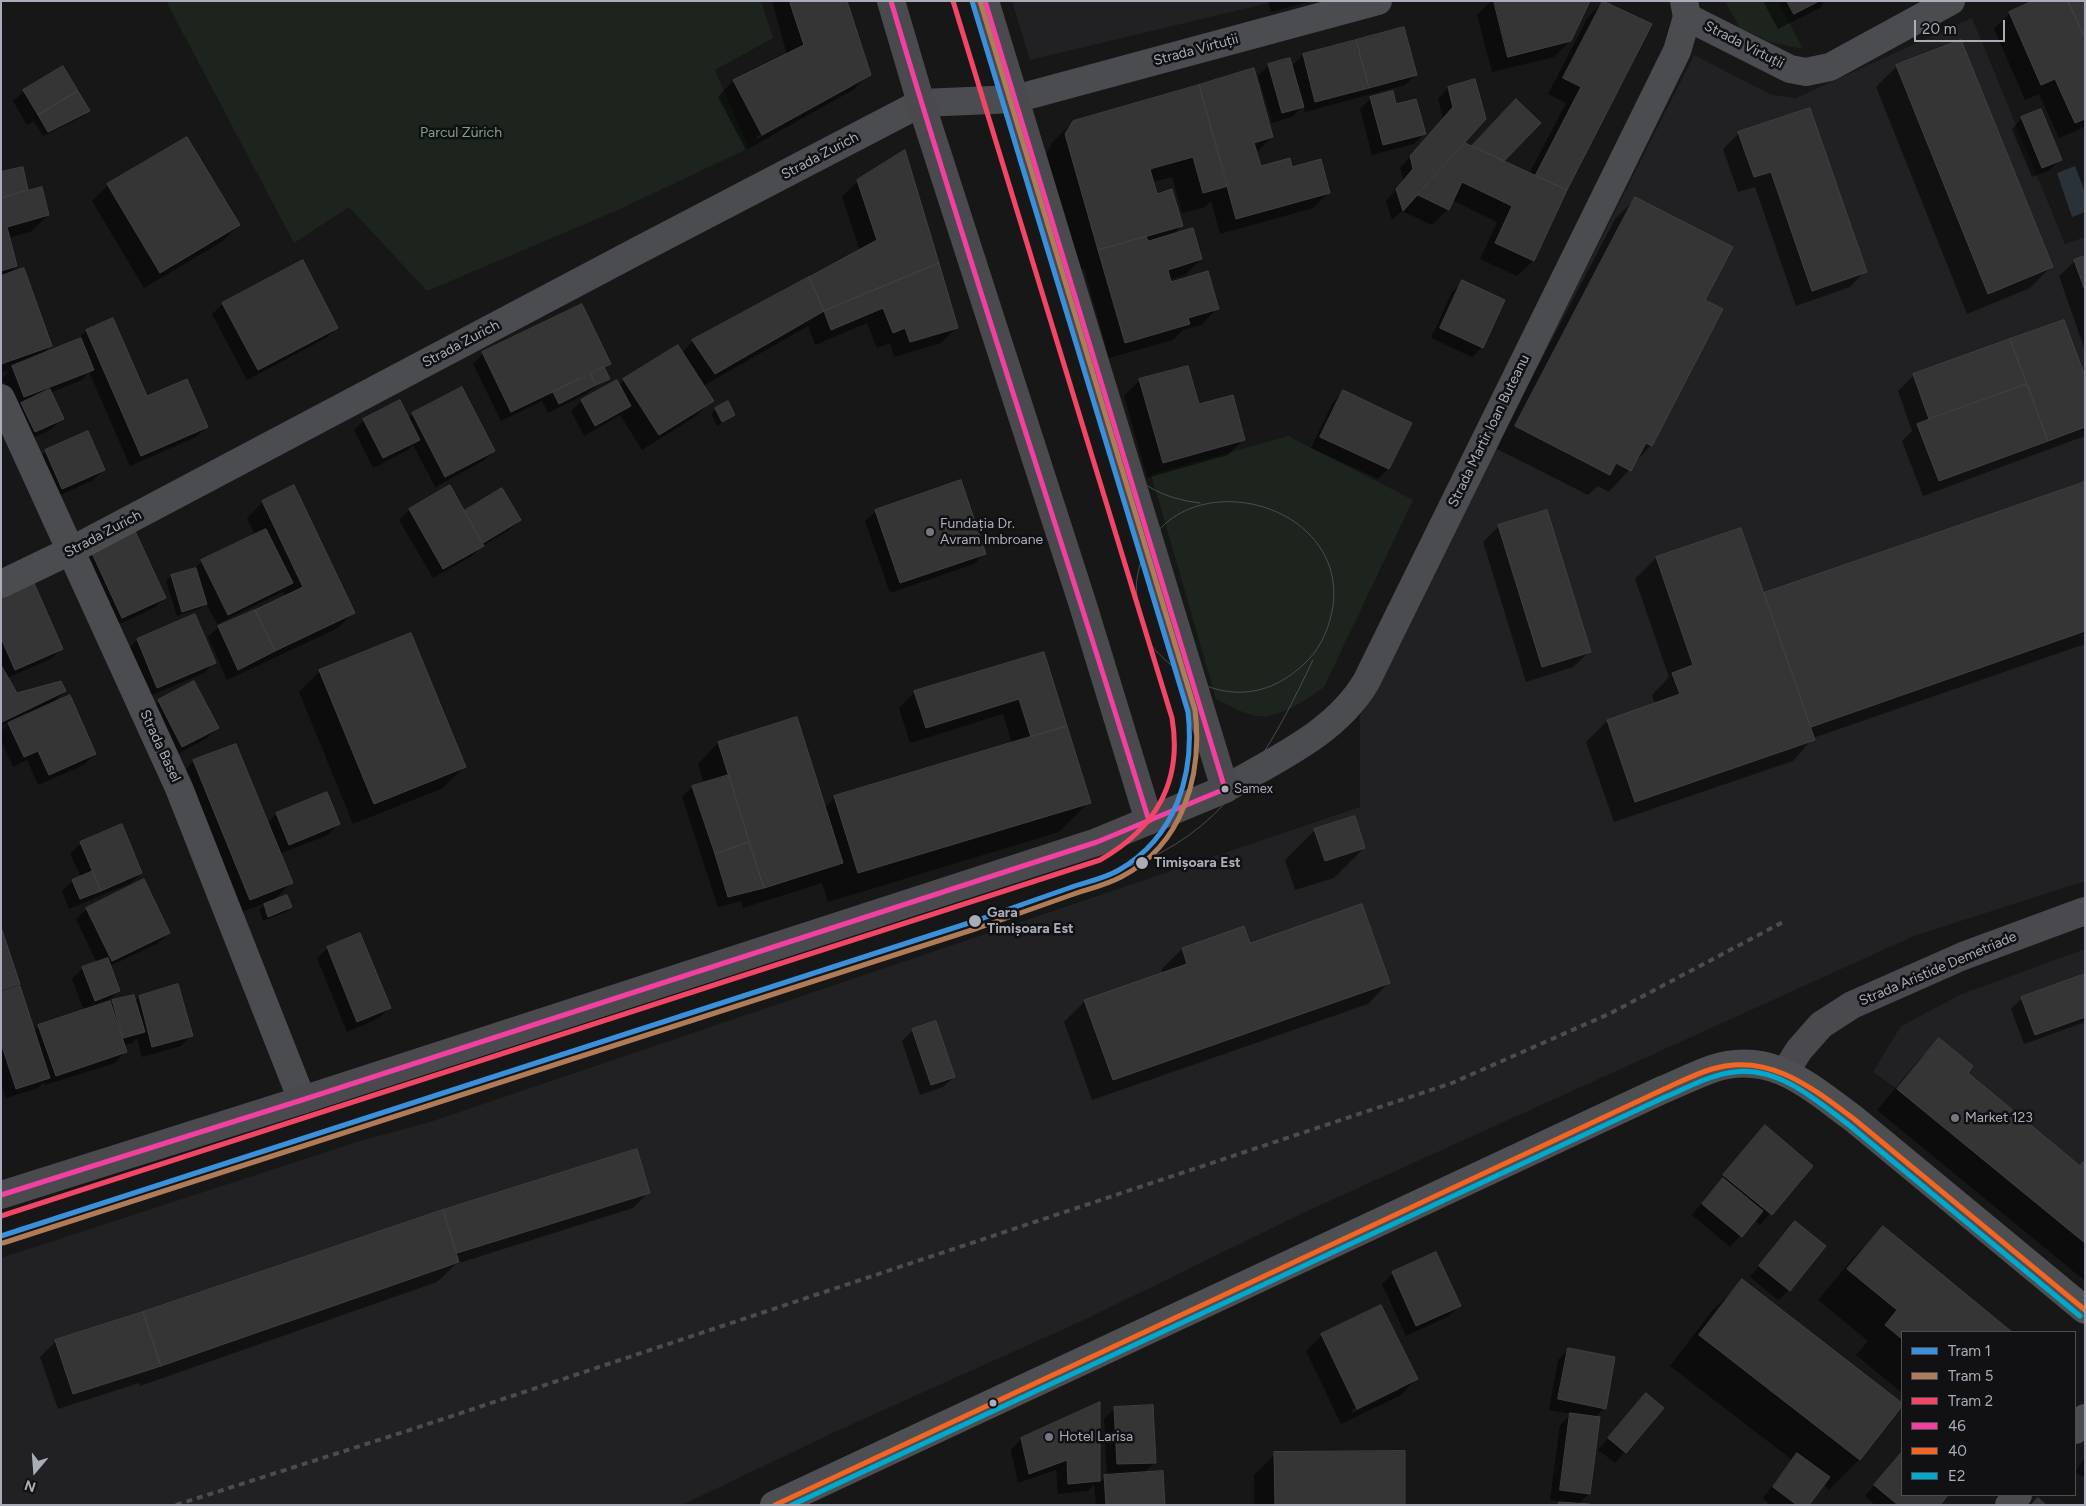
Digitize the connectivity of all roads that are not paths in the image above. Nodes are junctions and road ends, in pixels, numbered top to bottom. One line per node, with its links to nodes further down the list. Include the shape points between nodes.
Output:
1 (892, 1): 7 (street)
2 (985, 1): 6 (street)
3 (1378, 1): 6 (street, Strada Virtuții)
4 (1951, 1): 5 (street, Strada Virtuții, via 1830,67 1806,72 1790,69)
5 (1685, 9): 11 (street, Strada Martir Ioan Buteanu, via 1677,51 1361,689 1348,707 1325,728)
6 (1015, 99): 7 (street, Strada Virtuții); 11 (street)
7 (921, 104): 9 (street, Strada Zurich); 12 (street)
8 (1, 398): 9 (street, Strada Basel)
9 (70, 551): 10 (street, Strada Zurich); 15 (street, Strada Basel, via 179,788)
10 (1, 584)
11 (1225, 789): 12 (street)
12 (1149, 821): 15 (street, via 1097,842)
13 (2085, 911): 14 (street, Strada Aristide Demetriade, via 1963,956 1852,1005 1821,1025)
14 (1785, 1072): 17 (main road, via 1854,1119); 20 (main road, via 1761,1064 1743,1063 1712,1069 1662,1090)
15 (302, 1100): 16 (street)
16 (1, 1195)
17 (2085, 1310)
18 (2085, 1418): 19 (street)
19 (2076, 1429)
20 (774, 1505)

